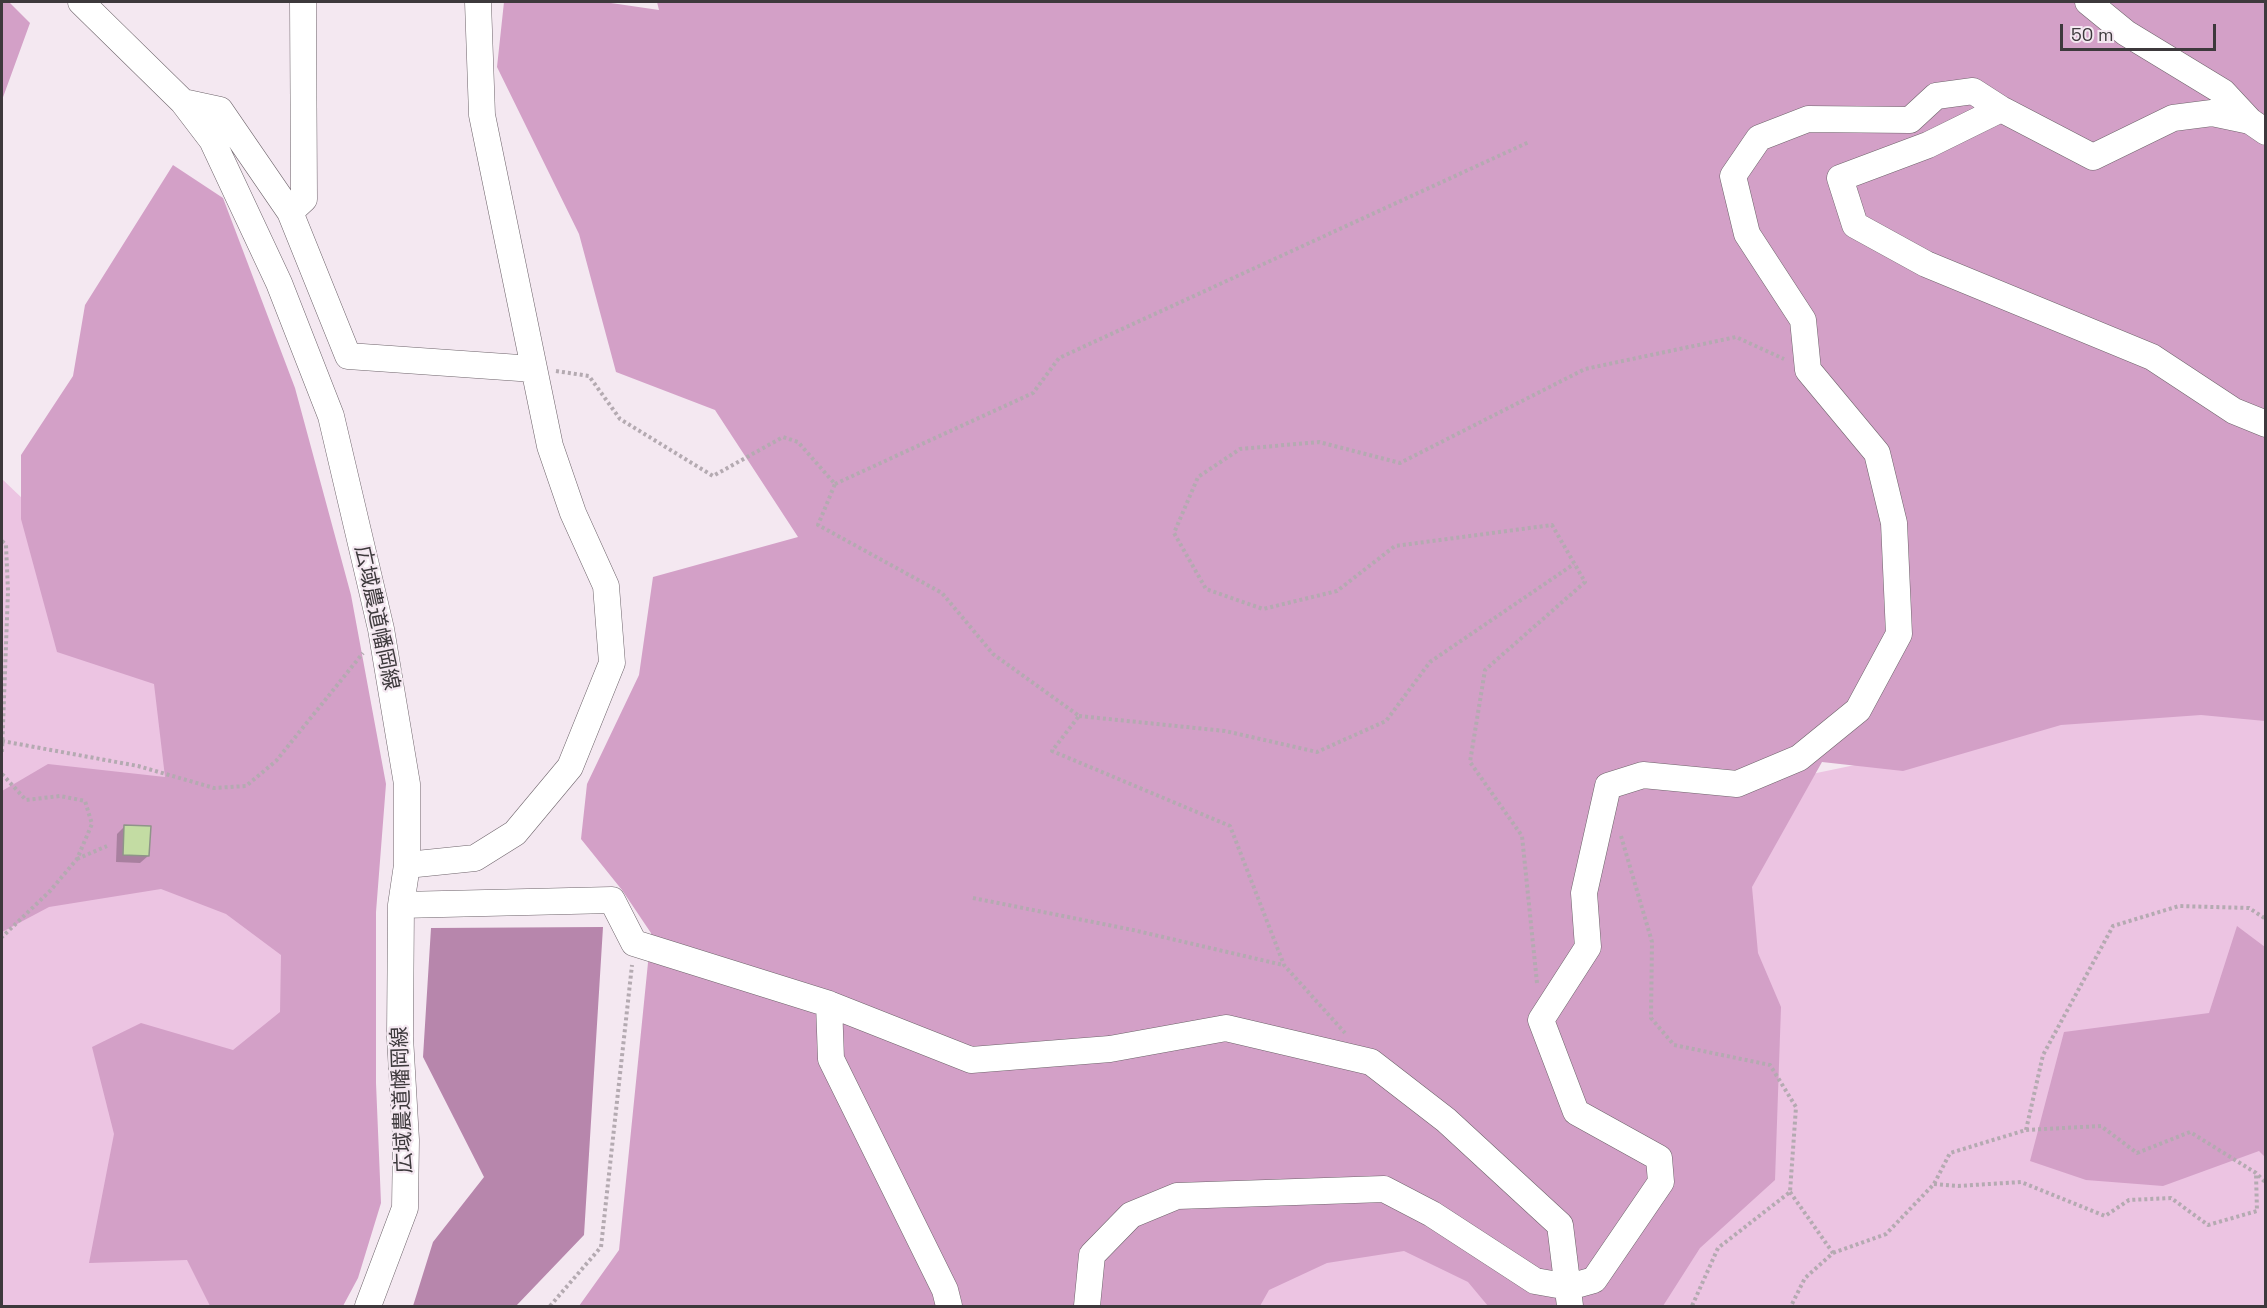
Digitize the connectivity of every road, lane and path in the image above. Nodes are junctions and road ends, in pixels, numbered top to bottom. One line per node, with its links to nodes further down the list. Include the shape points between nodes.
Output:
1 (81, 2): 5 (street, 広域農道幡岡線)
2 (303, 2): 9 (street, via 303,199)
3 (478, 2): 10 (street, via 482,115)
4 (2088, 2): 7 (street, via 2126,33 2223,92)
5 (183, 102): 9 (street, via 220,110); 16 (street, 広域農道幡岡線, via 212,140 279,283 331,416)
6 (2001, 109): 7 (street, via 2093,157 2173,118 2212,113); 11 (street, via 1973,91 1936,96 1910,120 1808,119 1759,138 1733,176 1747,234 1803,320); 12 (street, via 1928,145 1840,178 1855,225 1926,264 2152,357 2234,411)
7 (2258, 126)
8 (1529, 142): 13 (path, via 1059,358 1033,393)
9 (290, 212): 10 (street, via 348,356)
10 (534, 369): 13 (path, via 589,376 620,419 713,476 783,437 798,442); 24 (street, via 550,446 573,513 606,586 612,663 570,767 515,833 475,858)
11 (1808, 370): 15 (path, via 1736,337 1585,369 1400,463 1319,442 1240,448 1198,477 1174,533 1206,589 1263,609 1337,591 1395,546 1552,525); 40 (street, via 1877,453 1894,523 1899,634 1858,710 1799,758 1737,784 1643,775 1608,786 1584,893 1588,947 1541,1020 1576,1112 1659,1158 1661,1182 1594,1281)
12 (2265, 424)
13 (835, 484): 17 (path, via 818,525 942,594 993,654)
14 (2, 541): 18 (path, via 6,545 8,591)
15 (1574, 564): 17 (path, via 1430,662 1386,721 1317,752 1225,732); 31 (path, via 1585,582 1485,670 1470,762 1522,836)
16 (381, 629): 18 (path, via 276,761 246,786 214,788 138,766); 24 (street, 広域農道幡岡線, via 407,784)
17 (1079, 716): 30 (path, via 1052,752 1230,826)
18 (3, 742): 19 (path)
19 (2, 753)
20 (2, 774): 23 (path, via 26,800 60,796 86,801 93,824)
21 (1619, 829): 38 (path, via 1652,942 1651,1018 1674,1045 1770,1065 1796,1107)
22 (107, 846): 23 (path)
23 (77, 859): 28 (path)
24 (407, 865): 26 (street, 広域農道幡岡線)
25 (973, 898): 30 (path)
26 (401, 905): 29 (street, via 612,900); 41 (street, 広域農道幡岡線, via 405,1208)
27 (2265, 919): 34 (path, via 2249,908 2179,906 2113,926 2043,1055)
28 (2, 937)
29 (634, 943): 32 (street); 42 (path, via 601,1246)
30 (1284, 965): 33 (path)
31 (1537, 985)
32 (829, 1004): 40 (street, via 971,1060 1110,1048 1226,1028 1371,1062 1446,1120 1560,1225); 43 (street, via 831,1059 945,1290)
33 (1347, 1035)
34 (2026, 1130): 35 (path, via 2101,1126 2137,1153 2190,1132); 37 (path, via 1950,1153)
35 (2256, 1173): 36 (path); 37 (path, via 2258,1211 2208,1225 2171,1198 2129,1200 2105,1216 2021,1182)
36 (2265, 1183)
37 (1934, 1184): 39 (path, via 1886,1234)
38 (1790, 1192): 39 (path); 45 (path, via 1718,1248)
39 (1833, 1253): 46 (path, via 1805,1278)
40 (1570, 1297): 44 (street, via 1535,1281 1432,1214 1384,1189 1177,1196 1131,1215 1092,1255)
41 (368, 1306)
42 (550, 1306)
43 (949, 1306)
44 (1087, 1306)
45 (1692, 1306)
46 (1791, 1306)

